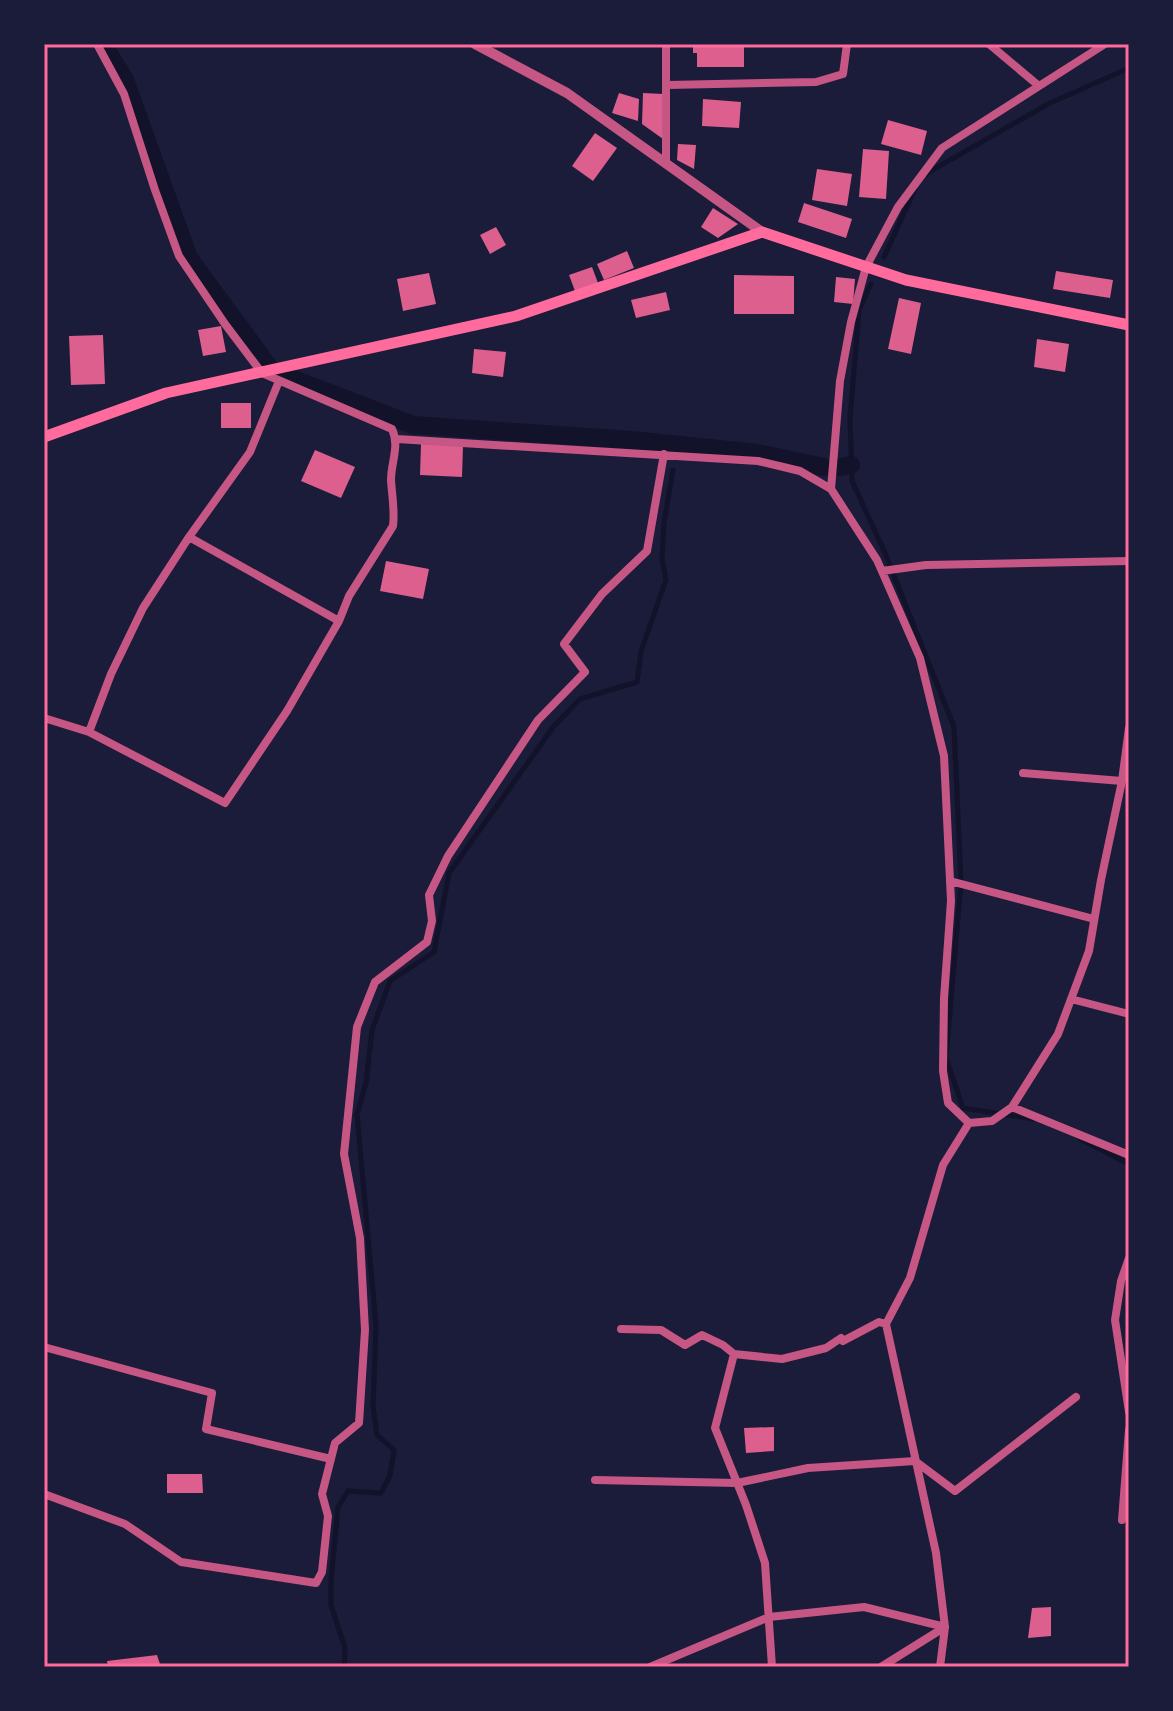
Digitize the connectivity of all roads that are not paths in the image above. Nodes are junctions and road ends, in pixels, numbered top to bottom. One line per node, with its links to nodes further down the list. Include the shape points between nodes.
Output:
1 (97, 44): 13 (street, via 124,94 179,256)
2 (475, 44): 9 (street, via 567,93)
3 (666, 44): 7 (street)
4 (847, 44): 7 (street, via 843,74 816,82)
5 (989, 44): 8 (street)
6 (1105, 44): 8 (street)
7 (667, 85): 9 (street)
8 (1039, 86): 11 (street, via 942,148 898,207)
9 (666, 163): 10 (street)
10 (762, 232): 11 (main road); 13 (main road, via 516,316)
11 (866, 267): 12 (main road, via 906,280); 18 (street, via 840,381)
12 (1129, 325)
13 (262, 373): 14 (street); 15 (main road, via 166,393)
14 (279, 381): 16 (street, via 392,429); 19 (street, via 250,452)
15 (44, 437)
16 (397, 439): 17 (street); 22 (street, via 391,478 393,526)
17 (664, 454): 18 (street, via 758,461 800,471); 43 (street, via 647,551 602,594 564,644 585,672 538,720 448,856 429,895 432,921 427,942 375,982 357,1027 344,1154 360,1238 365,1330 359,1423 335,1443)
18 (831, 489): 21 (street)
19 (189, 537): 22 (street); 25 (street, via 143,608)
20 (1129, 561): 21 (street, via 926,565)
21 (882, 571): 28 (street, via 920,658 944,756)
22 (339, 621): 25 (street, via 225,803)
23 (44, 718): 25 (street)
24 (1129, 728): 27 (street)
25 (89, 732)
26 (1023, 773): 27 (street)
27 (1122, 781): 29 (street)
28 (950, 881): 29 (street); 33 (street, via 943,1071 948,1103)
29 (1094, 919): 30 (street, via 1089,951)
30 (1071, 999): 31 (street); 32 (street, via 1058,1034)
31 (1129, 1014)
32 (1012, 1107): 33 (street, via 992,1121); 34 (street)
33 (969, 1123): 36 (street, via 943,1165 910,1278)
34 (1129, 1155)
35 (1129, 1258): 41 (street, via 1115,1320)
36 (886, 1324): 39 (street, via 879,1322 826,1348 782,1359); 44 (street)
37 (621, 1329): 39 (street, via 661,1330 685,1345 702,1335)
38 (44, 1347): 43 (street, via 212,1393 206,1429)
39 (734, 1354): 46 (street, via 715,1428)
40 (1076, 1397): 44 (street, via 955,1491)
41 (1129, 1412)
42 (1129, 1430): 48 (street)
43 (331, 1459): 47 (street, via 322,1494 328,1516 316,1583 181,1562 125,1524)
44 (915, 1461): 46 (street, via 808,1468); 50 (street, via 936,1553)
45 (595, 1480): 46 (street)
46 (737, 1483): 49 (street, via 765,1563)
47 (44, 1494)
48 (1122, 1520)
49 (769, 1617): 50 (street, via 864,1607); 51 (street); 52 (street)
50 (945, 1627): 53 (street); 54 (street)
51 (650, 1667)
52 (772, 1667)
53 (881, 1667)
54 (940, 1667)

